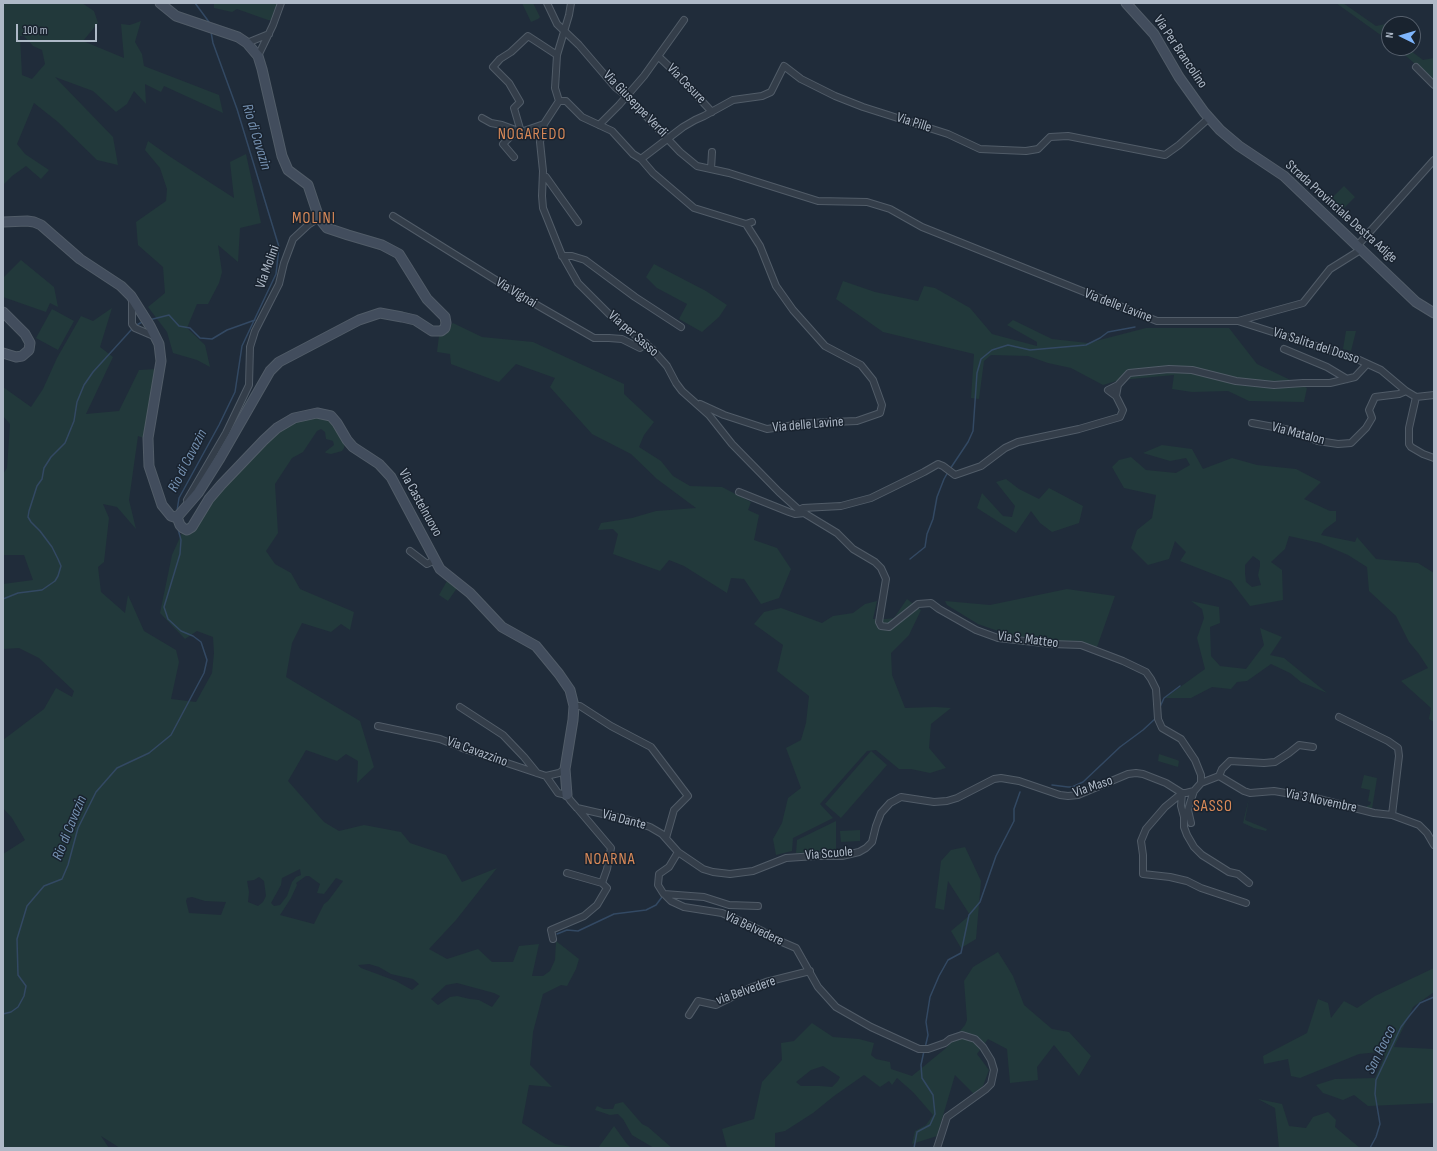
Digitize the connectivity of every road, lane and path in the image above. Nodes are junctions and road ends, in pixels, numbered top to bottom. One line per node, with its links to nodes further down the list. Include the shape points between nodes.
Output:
1 (160, 3): 9 (main road, via 176,16 238,37)
2 (281, 3): 8 (street)
3 (546, 3): 7 (street, Via Giuseppe Verdi, via 557,24)
4 (571, 3): 7 (street)
5 (1126, 3): 19 (main road, Via Per Brancolino, via 1154,34 1179,77)
6 (684, 20): 12 (street, Via Cesure)
7 (564, 30): 10 (street); 15 (street, Via Giuseppe Verdi)
8 (269, 34): 9 (street); 11 (street)
9 (247, 43): 11 (main road)
10 (557, 55): 16 (street, via 555,88); 22 (street, via 528,36 493,67 509,83 520,100 514,108)
11 (258, 56): 32 (main road, via 282,156 288,170 308,185)
12 (658, 57): 15 (street, Via Cesure); 17 (street, Via Cesure)
13 (1416, 68): 14 (street)
14 (1434, 85)
15 (627, 96): 21 (street, Via Cesure); 23 (street, Via Giuseppe Verdi)
16 (559, 101): 20 (street); 21 (street, Via delle Lavine, via 566,101 582,117)
17 (712, 112): 19 (street, Via Pille, via 733,100 762,96 771,92 784,66 800,79 835,96 948,134 980,149 1026,151 1038,149 1050,137 1068,136 1165,155); 23 (street, Via Pille)
18 (482, 118): 22 (street)
19 (1209, 118): 35 (main road, Strada Provinciale Destra Adige, via 1239,146 1284,176)
20 (544, 124): 22 (street); 36 (street, Via per Sasso, via 540,142 543,208)
21 (599, 125): 26 (street, Via delle Lavine, via 612,131)
22 (521, 132): 25 (street, via 512,134 503,144)
23 (668, 138): 26 (street, Via Pille); 28 (street, Via Giuseppe Verdi, via 697,166)
24 (712, 152): 28 (street)
25 (514, 157)
26 (641, 159): 53 (street, Via delle Lavine, via 653,173 694,208 749,223 776,286 825,346 861,365 873,380 882,405 880,413 857,421 809,423 767,429 724,416)
27 (1434, 160): 35 (street, Via delle Lavine)
28 (711, 169): 30 (street, Via Giuseppe Verdi, via 729,172 818,201)
29 (546, 177): 34 (street)
30 (867, 202): 40 (street, Via delle Lavine, via 890,209 922,227 1157,321)
31 (393, 216): 43 (street, Via Vignai, via 594,338 622,339 640,348)
32 (319, 218): 59 (street, Via Molini, via 293,239 279,284 250,347 249,385 226,433); 59 (main road, via 327,228 382,245 399,254 427,299 445,317 445,328 441,331 432,331 415,320 380,313 359,320 279,362 270,371 198,493)
33 (3, 222): 37 (main road, via 38,223 80,259 116,282)
34 (578, 222)
35 (1360, 247): 39 (main road, Strada Provinciale Destra Adige, via 1416,302); 40 (street, Via delle Lavine, via 1330,269 1303,303)
36 (562, 256): 41 (street, via 584,260); 43 (street, Via per Sasso, via 578,283 609,314)
37 (131, 296): 42 (main road); 42 (street, via 134,326)
38 (3, 312): 45 (main road, via 25,334 30,343 29,350 22,356)
39 (1434, 314)
40 (1238, 321): 46 (street, Via Salita del Dosso, via 1333,350)
41 (681, 327)
42 (157, 338): 59 (main road, via 161,361 148,438 149,466 162,505)
43 (646, 344): 53 (street, Via per Sasso, via 667,366 676,383)
44 (1284, 349): 47 (street, Via Salita del Dosso, via 1327,367)
45 (3, 353)
46 (1368, 364): 47 (street, Via Salita del Dosso, via 1355,377); 49 (street, via 1381,370)
47 (1347, 379): 48 (street, Via Salita del Dosso, via 1330,384 1274,385 1236,381 1192,370 1169,370 1129,373)
48 (1118, 385): 51 (street); 51 (street, via 1108,390)
49 (1406, 391): 52 (street); 54 (street, Via Matalon, via 1375,397 1369,410 1372,418 1351,443 1318,441 1290,430)
50 (1434, 395): 52 (street)
51 (1116, 396): 57 (street, via 1123,410 1120,417 1018,442 1005,448 981,466 955,475 938,464 871,498 841,506)
52 (1416, 397): 55 (street, via 1409,428 1409,444)
53 (691, 399): 57 (street, Via per Sasso, via 709,415 742,455)
54 (1252, 423)
55 (1434, 458)
56 (739, 492): 58 (street, via 789,512)
57 (799, 510): 58 (street, Via S. Matteo)
58 (805, 513): 72 (street, Via S. Matteo, via 837,533 853,549 881,568 886,579 879,622 881,626 889,628 918,604 931,603 976,630 998,638 1081,645 1146,672 1156,689 1158,719 1162,728 1181,739 1197,765)
59 (174, 516): 61 (main road, Via Castelnuovo, via 187,530 221,485 273,432 294,418 317,413 331,416 353,447 379,464 391,477)
60 (410, 551): 61 (street, via 428,564)
61 (435, 560): 62 (main road, Via Castelnuovo, via 440,569 470,593 502,627 536,646 570,690)
62 (574, 706): 67 (main road, Via Castelnuovo); 79 (street, via 580,706 651,747 688,796 674,810)
63 (460, 707): 68 (street, via 503,735)
64 (1339, 717): 77 (street, via 1388,740 1398,748)
65 (378, 726): 68 (street, Via Cavazzino, via 440,739)
66 (1313, 747): 70 (street, via 1299,745 1275,762 1230,761 1222,768)
67 (565, 769): 69 (street); 75 (main road, Via Castelnuovo)
68 (537, 772): 69 (street, Via Cavazzino)
69 (546, 776): 75 (street, via 558,793)
70 (1219, 776): 72 (street); 77 (street, Via 3 Novembre, via 1250,794 1274,791)
71 (1001, 778): 74 (street, Via Maso, via 1019,781 1060,795 1078,796 1128,774 1136,773 1166,783); 81 (street, Via Scuole, via 947,802 901,797 890,803 881,813 872,842 859,852 848,855 786,858 753,871 730,874 703,869)
72 (1201, 783): 73 (street)
73 (1194, 791): 74 (street); 78 (street, via 1188,810)
74 (1182, 793): 83 (street, via 1184,827 1194,847 1202,855); 86 (street, via 1165,807 1146,829 1141,841 1144,874 1187,881)
75 (567, 795): 76 (street)
76 (577, 808): 79 (street, Via Dante, via 650,827); 84 (street, via 611,848)
77 (1392, 815): 80 (street, Via 3 Novembre, via 1419,825)
78 (1191, 824)
79 (666, 838): 81 (street, Via Dante)
80 (1434, 845)
81 (678, 852): 85 (street, via 668,867 659,874 658,885)
82 (567, 873): 84 (street)
83 (1249, 882)
84 (602, 883): 88 (street, via 608,888 597,905 584,916 551,930)
85 (664, 894): 87 (street, Via Belvedere, via 704,898 729,905); 89 (street, Via Belvedere, via 684,907 722,913 796,948)
86 (1246, 903)
87 (758, 906)
88 (553, 939)
89 (810, 971): 90 (street, via Belvedere, via 766,982 716,1005 698,1001); 91 (street, Via Belvedere, via 818,987 836,1007 871,1027 919,1049 928,1049 962,1035 974,1039 983,1047 994,1070 991,1084 947,1117)
90 (689, 1015)
91 (937, 1148)

